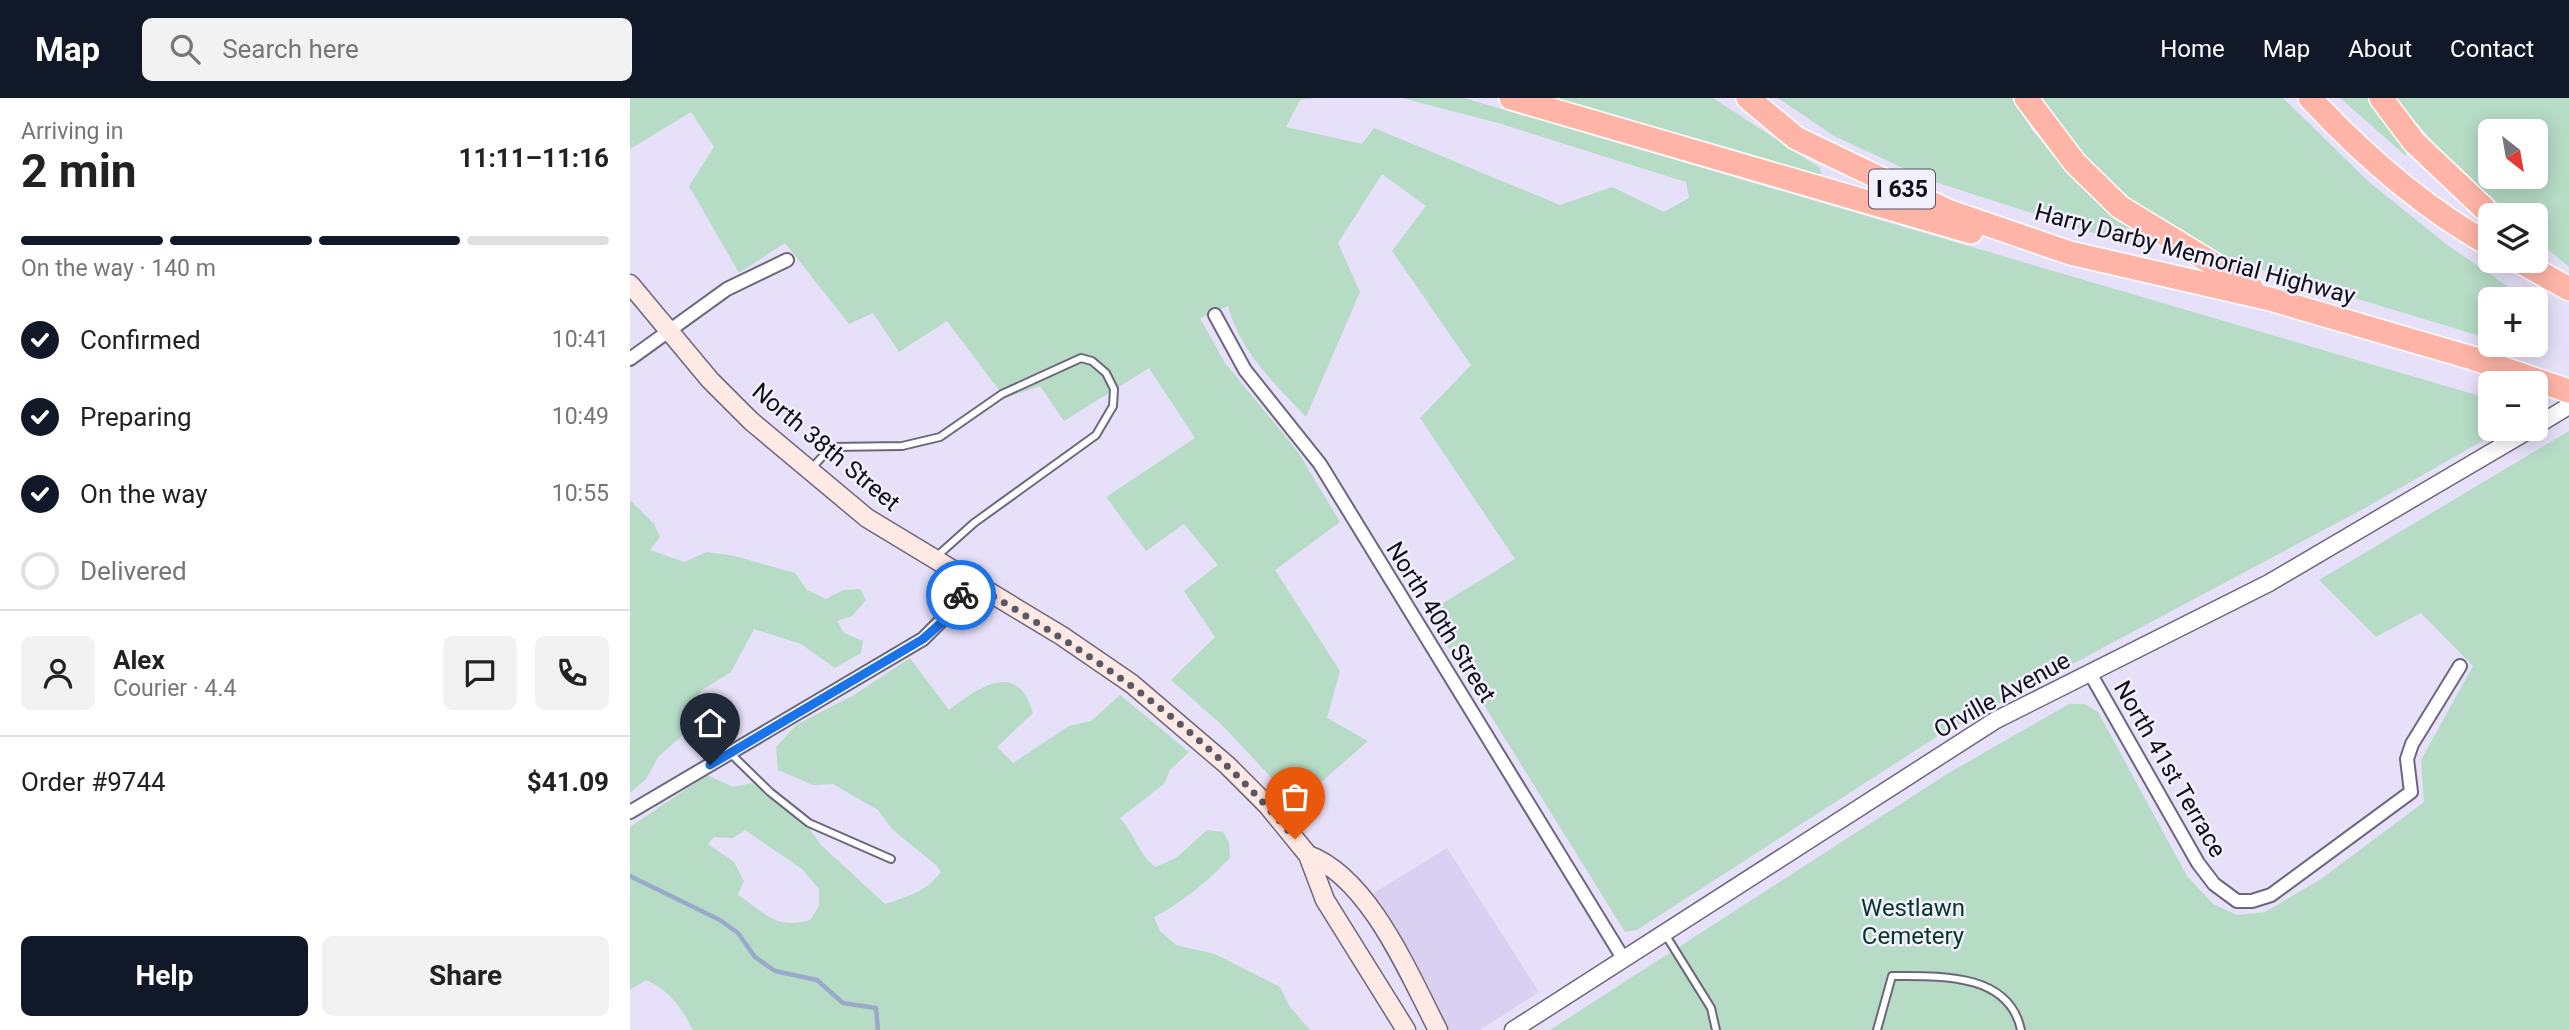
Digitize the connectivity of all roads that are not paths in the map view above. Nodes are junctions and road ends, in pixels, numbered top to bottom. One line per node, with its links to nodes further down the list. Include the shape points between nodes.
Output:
1 (1511, 98): 8 (highway, via 1940,225)
2 (1748, 98): 8 (highway, Harry Darby Memorial Highway / I 635, via 1796,138 1948,211)
3 (2026, 98): 14 (highway, via 2075,163 2120,207)
4 (2310, 98): 7 (highway, via 2350,141 2434,211)
5 (2381, 98): 6 (highway, via 2414,142)
6 (2478, 203)
7 (2478, 238)
8 (2070, 253): 14 (highway, Harry Darby Memorial Highway / I 635)
9 (787, 260): 16 (street, via 727,289)
10 (2548, 267): 13 (highway)
11 (2542, 273): 13 (highway)
12 (630, 284): 16 (main road, North 38th Street)
13 (2569, 287)
14 (2270, 299): 18 (highway, Harry Darby Memorial Highway / I 635)
15 (1215, 315): 32 (street, North 40th Street, via 1245,370 1320,464)
16 (668, 330): 17 (street); 22 (main road, North 38th Street, via 751,421)
17 (630, 359)
18 (2569, 391)
19 (2569, 406): 20 (street)
20 (2548, 419)
21 (2510, 441): 26 (street, Orville Avenue, via 2269,583)
22 (810, 470): 23 (main road, North 38th Street, via 867,518); 23 (lane, via 831,447 902,446 940,438 1002,394 1066,363 1081,358 1092,361 1114,389 1113,406 1096,435 974,523)
23 (933, 559): 24 (main road, North 38th Street)
24 (964, 579): 27 (street, via 956,606 923,639); 29 (main road, North 38th Street, via 1062,636 1132,684 1227,765)
25 (2460, 666): 26 (street, North 41st Terrace, via 2412,744 2407,759 2412,792 2271,895 2252,901 2228,897 2198,863)
26 (2090, 673): 31 (street, Orville Avenue, via 1996,720)
27 (730, 753): 28 (street); 30 (lane, via 809,823)
28 (630, 812)
29 (1308, 855): 33 (main road, North 38th Street, via 1325,900); 34 (main road, North 38th Street, via 1327,862 1353,888 1395,949)
30 (891, 859)
31 (1664, 933): 32 (street, Orville Avenue); 36 (lane, via 1711,1009)
32 (1623, 958): 35 (street, Orville Avenue)
33 (1406, 1030)
34 (1438, 1030)
35 (1513, 1030)
36 (1716, 1030)
37 (1877, 1030): 38 (lane, via 1892,976 1961,979 1992,989 2013,1010)
38 (2021, 1030)

